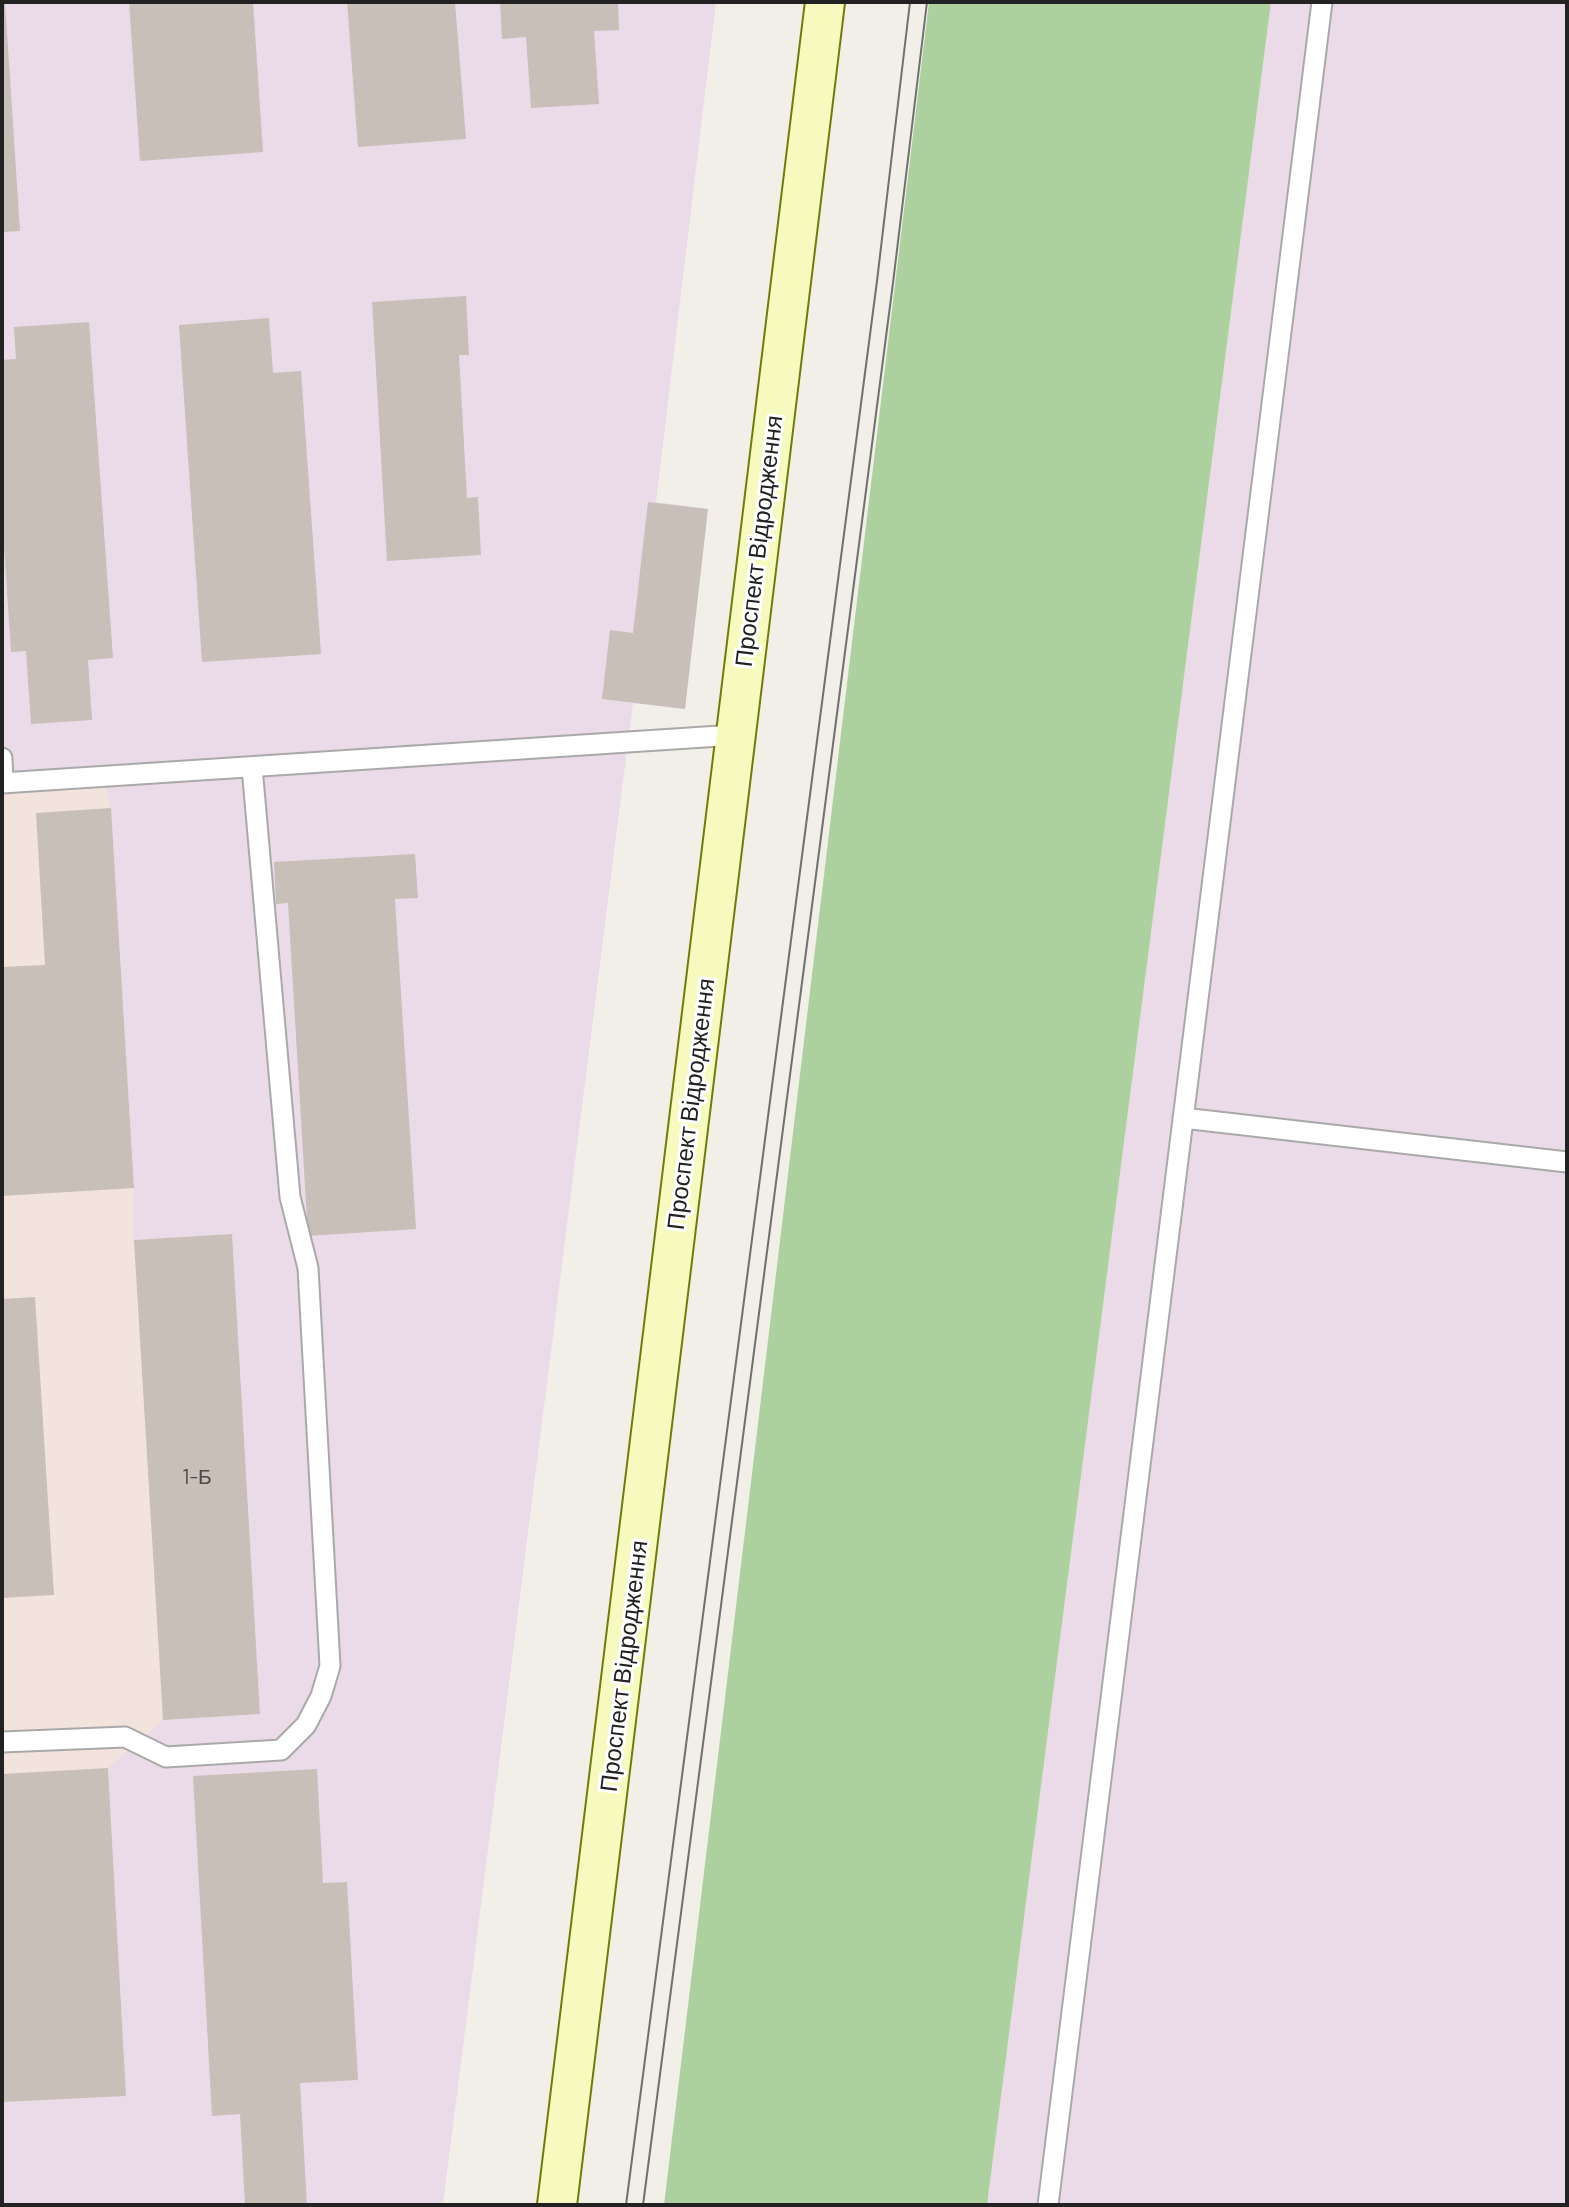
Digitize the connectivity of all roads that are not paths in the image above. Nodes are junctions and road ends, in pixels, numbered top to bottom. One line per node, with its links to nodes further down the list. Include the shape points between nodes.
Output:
1 (825, 2): 3 (street, Проспект Відродження)
2 (1322, 2): 7 (lane)
3 (735, 735): 5 (lane); 10 (street, Проспект Відродження)
4 (2, 758): 6 (lane)
5 (251, 767): 6 (lane); 9 (lane, via 290,1197 307,1268 330,1666 306,1725 281,1750 166,1757 125,1737)
6 (2, 783)
7 (1184, 1118): 8 (lane); 11 (lane)
8 (1567, 1161)
9 (2, 1742)
10 (557, 2205)
11 (1048, 2205)

